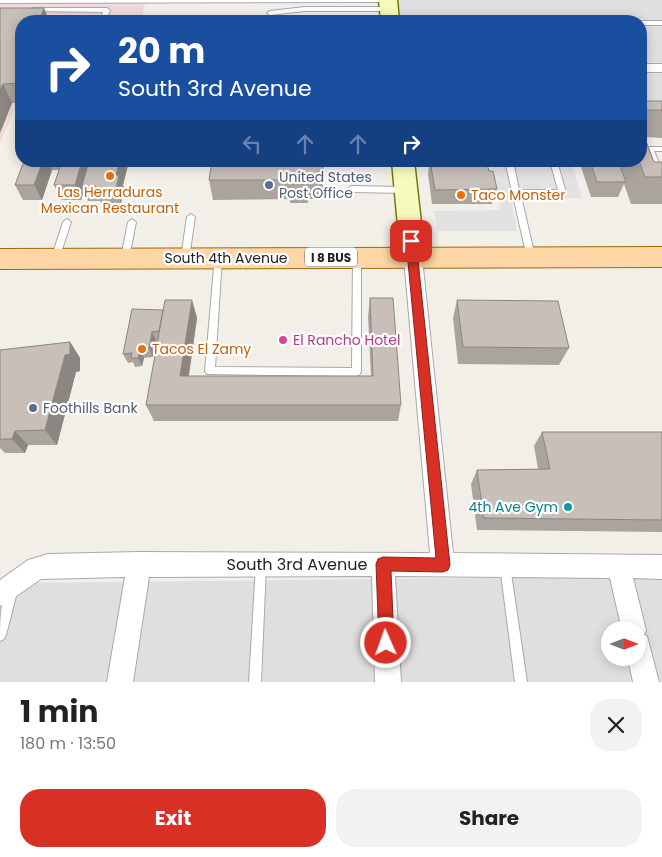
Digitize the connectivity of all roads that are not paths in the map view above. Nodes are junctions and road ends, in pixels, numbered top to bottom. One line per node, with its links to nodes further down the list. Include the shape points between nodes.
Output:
1 (0, 2): 3 (lane)
2 (28, 10): 5 (lane, via 107,10)
3 (388, 10): 4 (lane, via 305,9)
4 (270, 13)
5 (105, 15)
6 (647, 23): 7 (lane)
7 (662, 23)
8 (647, 68): 9 (street)
9 (662, 68)
10 (662, 149): 14 (lane, via 650,149)
11 (404, 167): 16 (street)
12 (510, 167): 17 (lane)
13 (555, 167): 17 (lane, via 562,193)
14 (662, 179)
15 (351, 189): 16 (lane)
16 (406, 190): 26 (street)
17 (516, 193): 22 (lane)
18 (191, 217): 24 (lane)
19 (67, 222): 28 (lane)
20 (132, 222): 29 (lane)
21 (357, 257): 25 (main road, South 4th Avenue / I 8 BUS); 25 (lane, via 356,372 210,371); 26 (main road, South 4th Avenue / I 8 BUS)
22 (531, 257): 23 (main road, South 4th Avenue / I 8 BUS); 26 (main road, South 4th Avenue / I 8 BUS)
23 (662, 257)
24 (185, 258): 25 (main road, South 4th Avenue / I 8 BUS); 29 (main road, South 4th Avenue / I 8 BUS)
25 (218, 258)
26 (413, 258): 33 (street)
27 (0, 259): 28 (main road, South 4th Avenue / I 8 BUS)
28 (55, 259): 29 (main road, South 4th Avenue / I 8 BUS)
29 (125, 259)
30 (139, 564): 31 (street, South 3rd Avenue); 37 (street, South 3rd Avenue, via 36,568); 41 (street)
31 (262, 564): 32 (street, South 3rd Avenue); 42 (lane)
32 (383, 564): 33 (street, South 3rd Avenue); 43 (street)
33 (443, 565): 34 (street, South 3rd Avenue)
34 (504, 566): 35 (street, South 3rd Avenue); 44 (lane)
35 (619, 567): 36 (street, South 3rd Avenue); 38 (street)
36 (662, 567)
37 (7, 588): 39 (lane)
38 (632, 621)
39 (0, 635)
40 (643, 666): 45 (street)
41 (120, 682)
42 (255, 682)
43 (388, 682)
44 (521, 682)
45 (646, 682)

